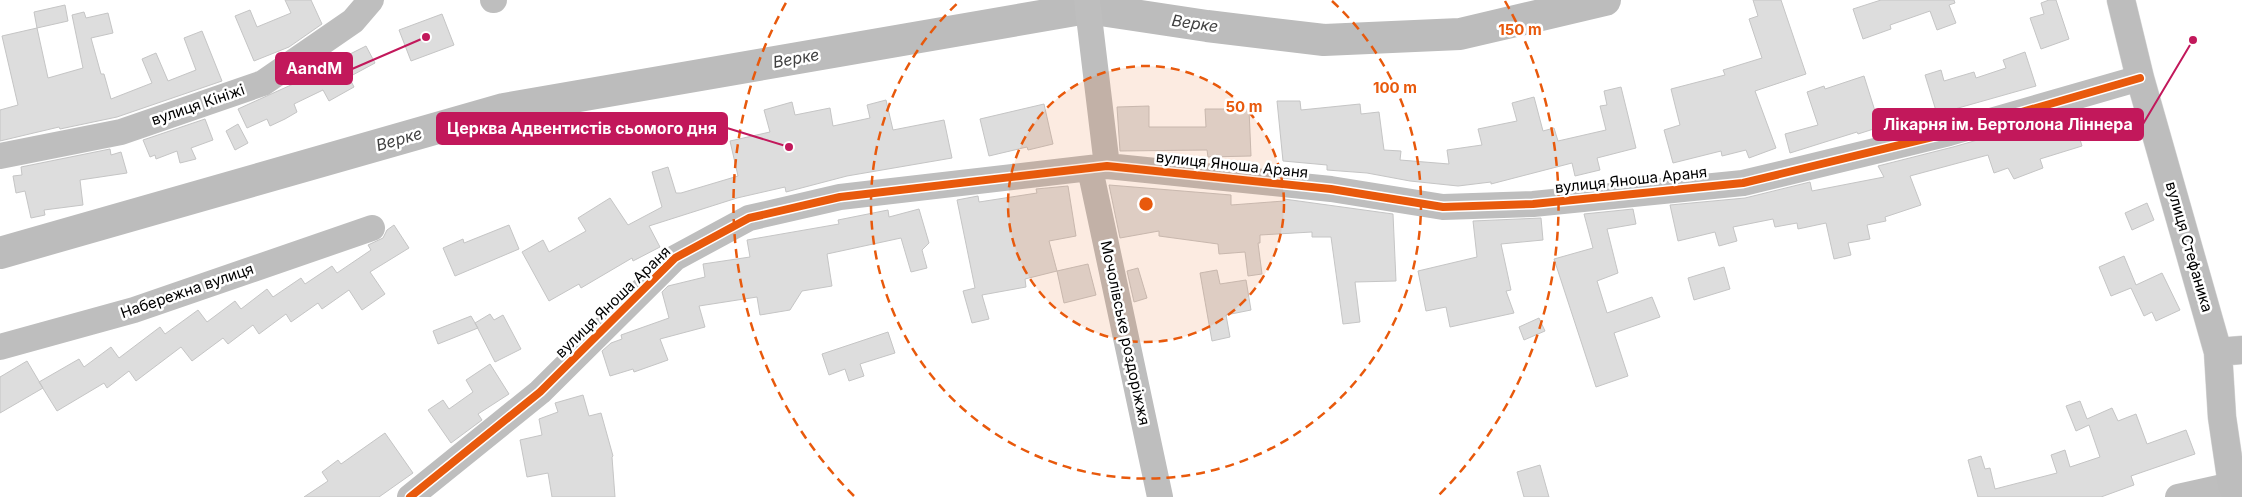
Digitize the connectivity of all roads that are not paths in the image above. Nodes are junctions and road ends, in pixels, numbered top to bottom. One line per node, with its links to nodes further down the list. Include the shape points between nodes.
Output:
1 (371, 0): 4 (street, вулиця Кініжі)
2 (1087, 0): 7 (street, Мочолівське роздоріжжя)
3 (2121, 0): 5 (main road, вулиця Стефаника)
4 (352, 11): 6 (street, вулиця Кініжі, via 263,83 121,132)
5 (2140, 78): 7 (street, вулиця Яноша Араня, via 1949,133 1742,183 1533,204 1443,207 1331,189); 10 (main road, вулиця Стефаника)
6 (0, 156)
7 (1098, 168): 12 (street, вулиця Яноша Араня, via 840,197 749,218 675,258 540,392); 13 (street, Мочолівське роздоріжжя)
8 (372, 228): 9 (street, Набережна вулиця, via 134,310)
9 (0, 347)
10 (2230, 351): 11 (main road, вулиця Стефаника, via 2222,417)
11 (2235, 491): 14 (street)
12 (410, 497)
13 (1160, 497)
14 (2178, 497)

